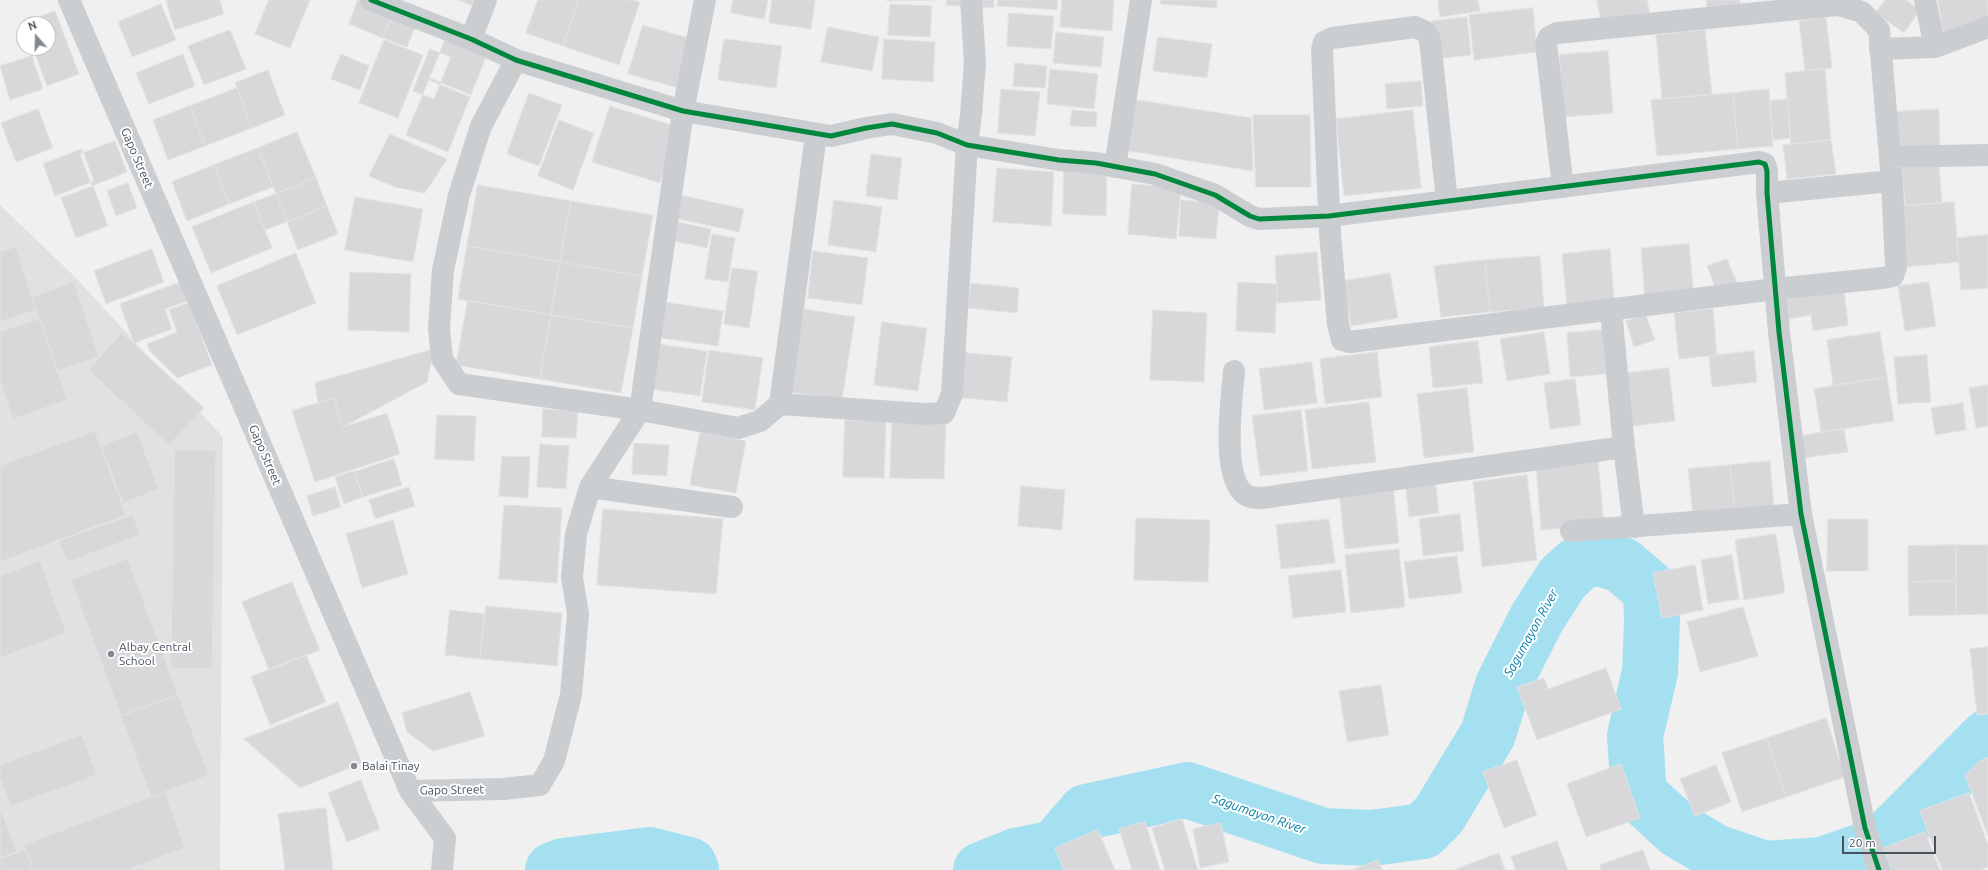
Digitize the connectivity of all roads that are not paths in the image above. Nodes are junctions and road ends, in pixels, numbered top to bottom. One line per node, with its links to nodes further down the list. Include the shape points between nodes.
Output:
1 (69, 0): 35 (street, Gapo Street)
2 (371, 0): 9 (street)
3 (486, 0): 9 (street)
4 (705, 0): 13 (street)
5 (971, 0): 15 (street, via 975,63)
6 (1141, 0): 18 (street)
7 (1925, 0): 10 (street)
8 (1988, 27): 10 (street)
9 (471, 39): 12 (street)
10 (1935, 47): 11 (street)
11 (1880, 49): 17 (street); 20 (street, via 1879,30 1862,12 1838,5 1553,35 1546,44)
12 (516, 60): 13 (street); 28 (street, via 481,126 459,195 443,270 439,328 442,359 459,384)
13 (682, 111): 14 (street); 28 (street)
14 (816, 134): 15 (street, via 831,136 892,124 937,133); 27 (street)
15 (967, 145): 18 (street); 27 (street, via 952,394 944,413 924,414)
16 (1988, 155): 17 (street)
17 (1890, 157): 19 (street)
18 (1115, 167): 23 (street, via 1155,174 1215,195 1259,219)
19 (1892, 181): 21 (street); 24 (street, via 1896,268 1893,276)
20 (1563, 187): 21 (street, via 1759,162 1765,164 1767,171); 22 (street)
21 (1767, 193): 24 (street)
22 (1447, 201): 23 (street); 23 (street, via 1430,40 1426,32 1415,27 1332,38 1324,42 1322,50)
23 (1329, 216): 25 (street, via 1338,324 1342,340 1350,342)
24 (1775, 289): 25 (street); 32 (street)
25 (1611, 310): 29 (street)
26 (1234, 371): 29 (street, via 1228,446 1239,488 1247,496 1260,498)
27 (780, 404): 28 (street, via 760,421 738,428)
28 (640, 410): 30 (street)
29 (1624, 447): 33 (street)
30 (590, 487): 31 (street); 35 (street, Gapo Street, via 576,534 572,577 578,614 571,695 554,760 540,786)
31 (732, 507)
32 (1801, 514): 33 (street); 37 (street, via 1865,828)
33 (1634, 527): 34 (street)
34 (1571, 531)
35 (410, 791): 36 (street, via 445,838)
36 (442, 870)
37 (1879, 870)

